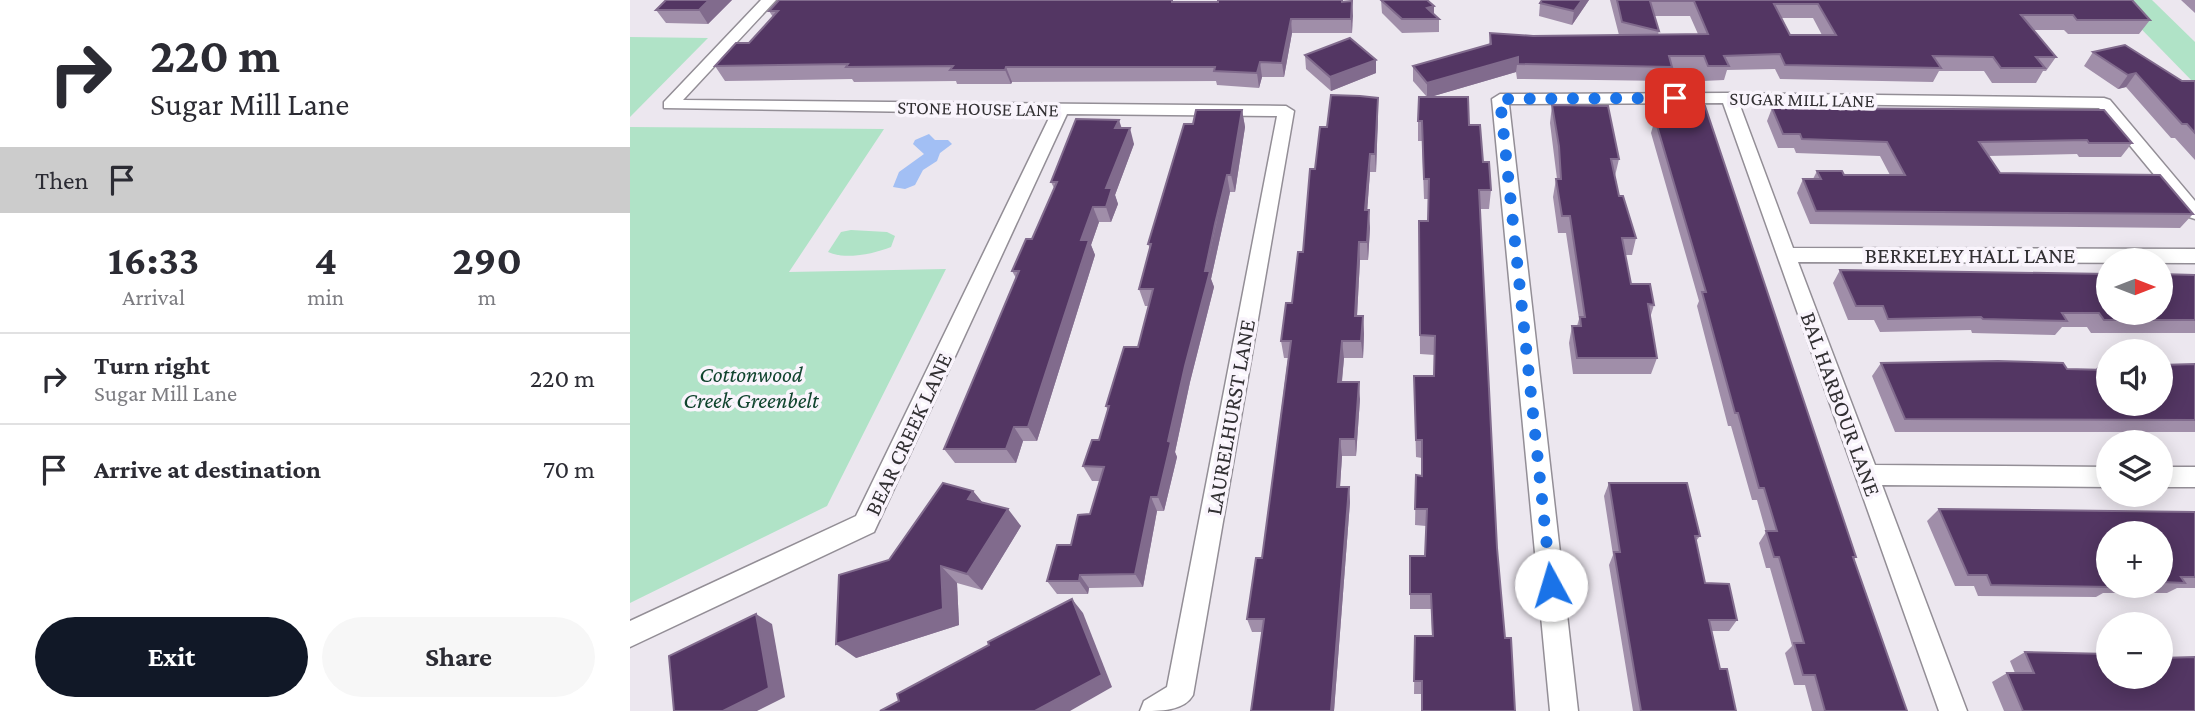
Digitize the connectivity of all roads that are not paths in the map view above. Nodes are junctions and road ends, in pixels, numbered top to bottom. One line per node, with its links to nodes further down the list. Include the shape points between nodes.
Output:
1 (769, 0): 3 (street, STONE HOUSE LANE, via 670,105)
2 (1729, 98): 5 (street, SUGAR MILL LANE, via 2104,103); 6 (street, BAL HARBOUR LANE); 14 (street, SUGAR MILL LANE, via 1500,99)
3 (1061, 109): 4 (street, STONE HOUSE LANE); 12 (street, BEAR CREEK LANE, via 865,524)
4 (1286, 111): 13 (street, LAURELHURST LANE, via 1179,695)
5 (2195, 213)
6 (1786, 255): 7 (street, BERKELEY HALL LANE); 8 (street, BAL HARBOUR LANE)
7 (2195, 256)
8 (1867, 475): 9 (street); 15 (street, BAL HARBOUR LANE)
9 (2096, 477)
10 (2173, 477): 11 (street)
11 (2195, 477)
12 (630, 634)
13 (1154, 711)
14 (1564, 711)
15 (1953, 711)

